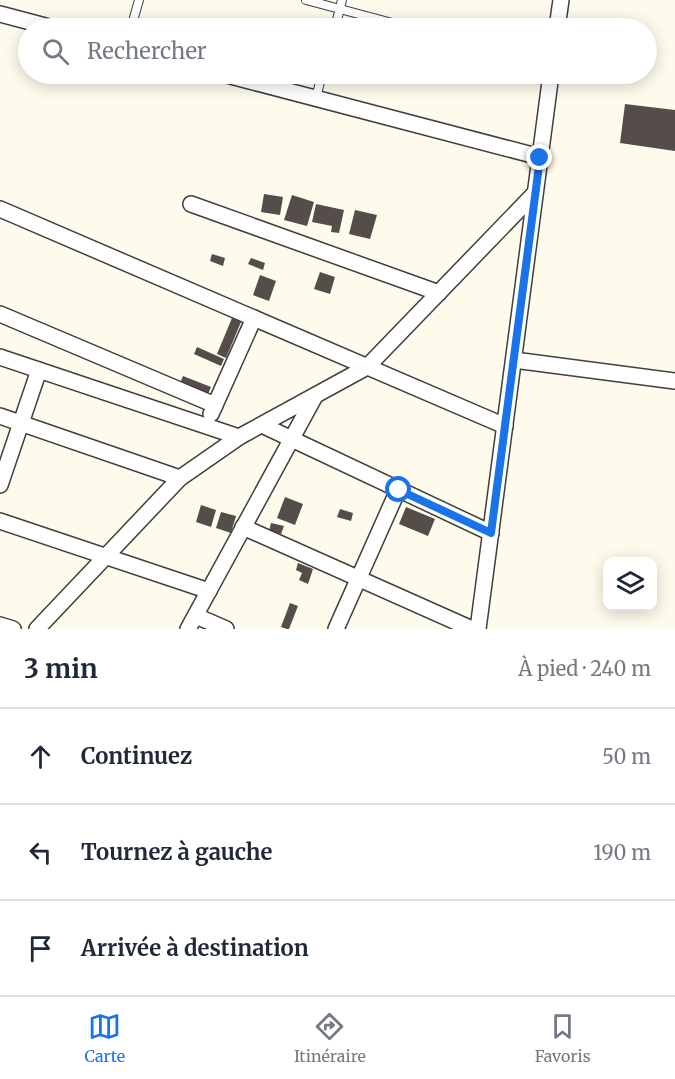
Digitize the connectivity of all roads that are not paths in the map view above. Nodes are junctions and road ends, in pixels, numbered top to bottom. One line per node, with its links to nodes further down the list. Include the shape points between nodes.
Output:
1 (139, 0): 7 (lane)
2 (306, 0): 5 (lane)
3 (342, 0): 5 (lane)
4 (561, 0): 10 (street)
5 (340, 9): 8 (lane); 9 (lane)
6 (0, 14): 11 (street)
7 (134, 18)
8 (338, 18)
9 (374, 18)
10 (558, 18)
11 (18, 19)
12 (262, 84): 15 (street)
13 (320, 84): 15 (lane)
14 (550, 84): 16 (street)
15 (316, 98): 16 (street)
16 (540, 158): 17 (street)
17 (536, 193): 20 (street); 24 (street)
18 (191, 204): 20 (street)
19 (0, 209): 22 (street)
20 (439, 293): 25 (street)
21 (0, 314): 29 (street)
22 (254, 318): 25 (street); 29 (street)
23 (0, 357): 26 (street)
24 (514, 360): 27 (street); 34 (street)
25 (367, 367): 28 (street); 34 (street)
26 (39, 370): 31 (street); 33 (street)
27 (675, 381)
28 (315, 396): 32 (street); 36 (street)
29 (215, 405): 33 (street)
30 (0, 416): 31 (street)
31 (21, 423): 37 (street); 38 (street)
32 (262, 425): 35 (street); 36 (street)
33 (206, 426): 35 (street)
34 (505, 426): 42 (street)
35 (239, 437): 37 (street)
36 (291, 439): 39 (street); 41 (street)
37 (180, 478): 43 (street)
38 (0, 485)
39 (399, 490): 42 (street); 44 (street)
40 (0, 521): 43 (street)
41 (243, 527): 44 (street); 45 (street)
42 (491, 533): 53 (street)
43 (106, 556): 45 (street); 49 (street)
44 (358, 578): 51 (street); 52 (street)
45 (209, 591): 46 (street)
46 (192, 622): 50 (street)
47 (0, 625): 48 (street)
48 (13, 629)
49 (37, 629)
50 (226, 629)
51 (336, 629)
52 (472, 629)
53 (478, 629)

